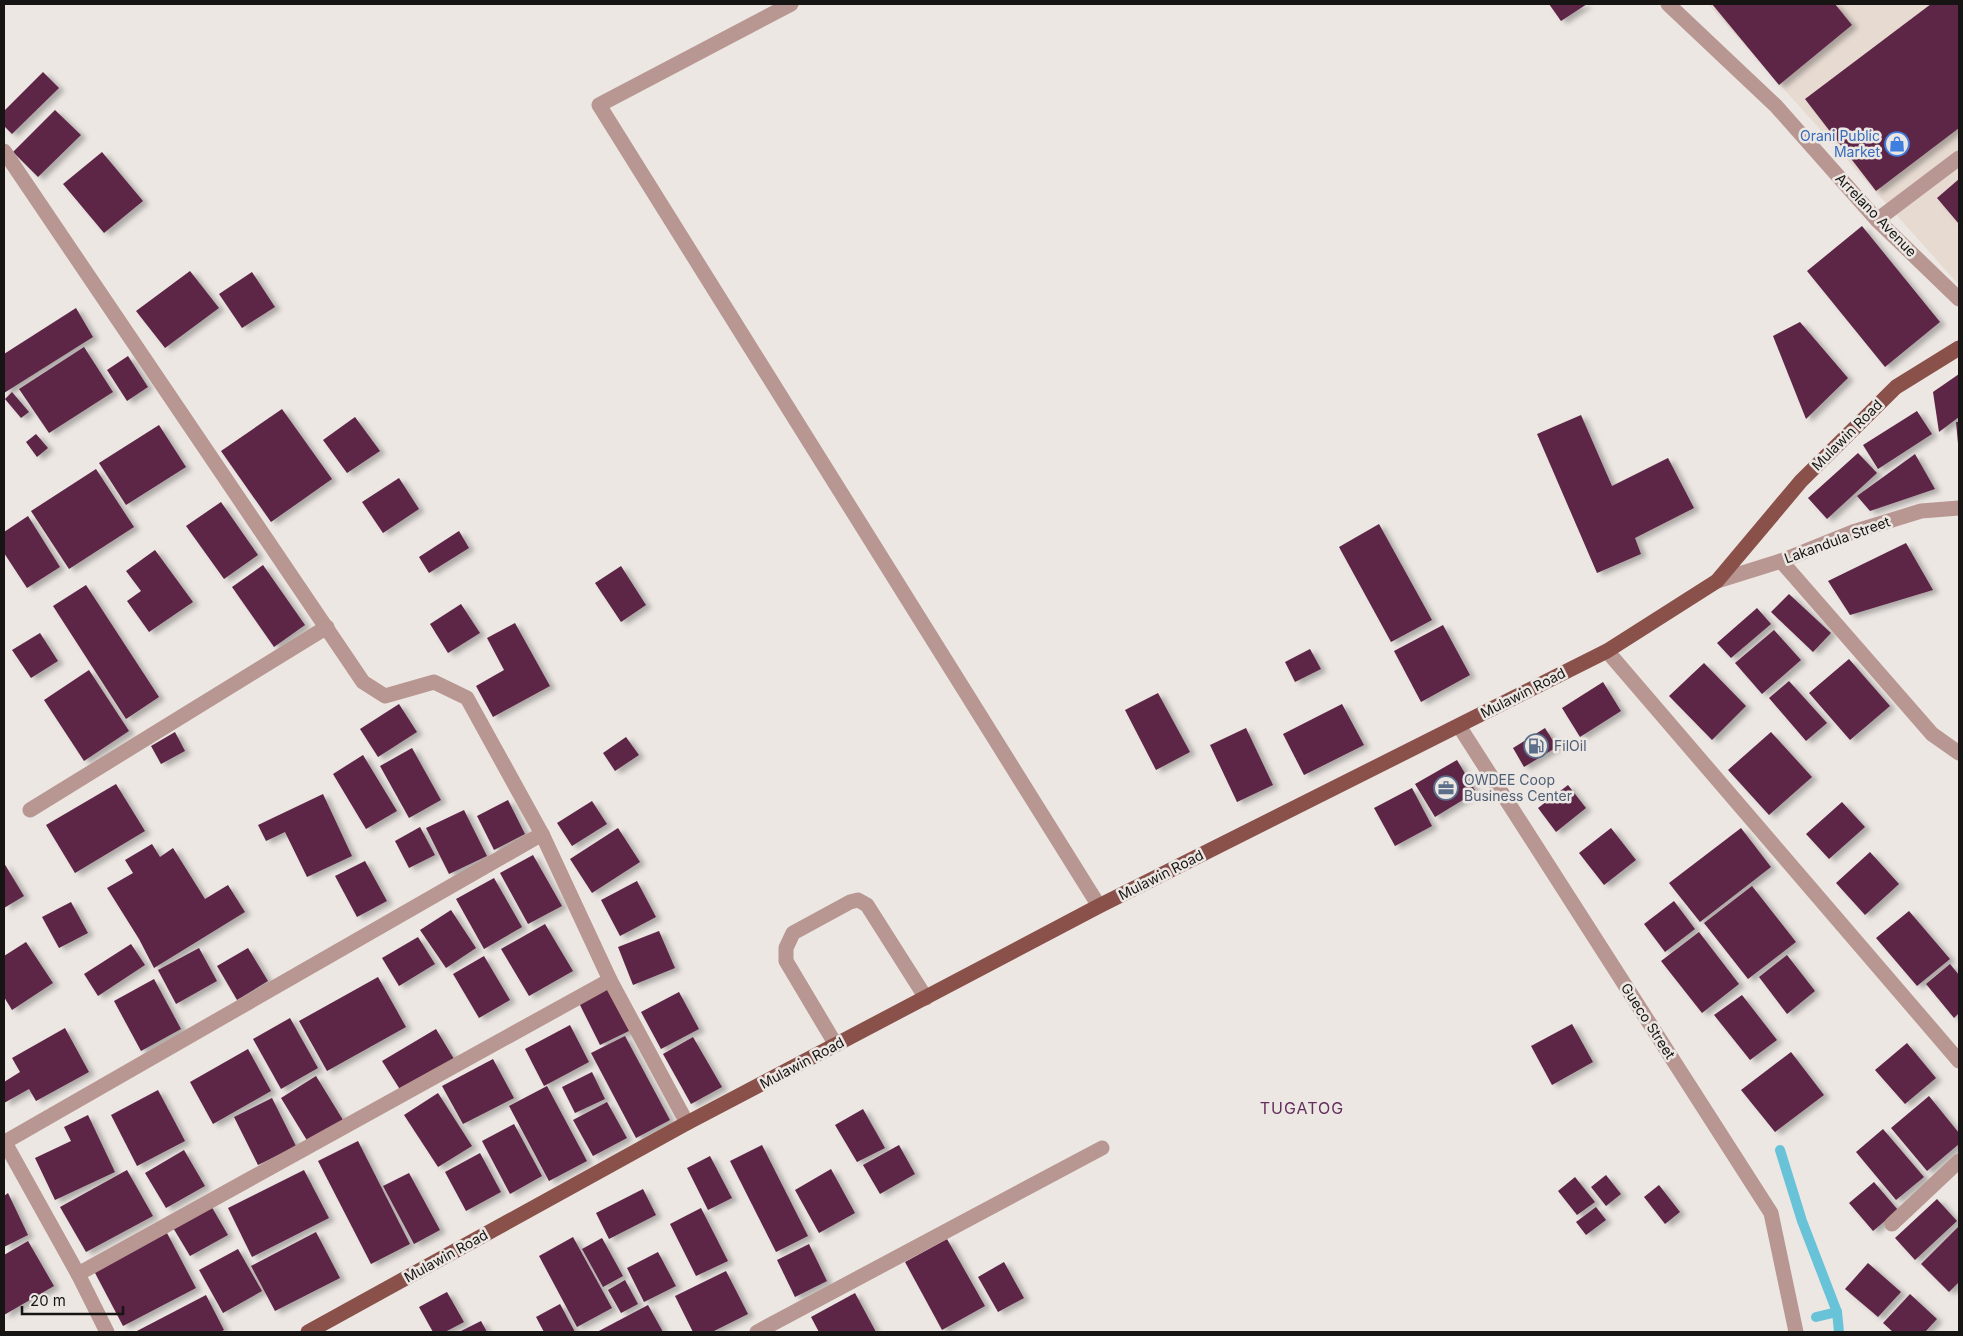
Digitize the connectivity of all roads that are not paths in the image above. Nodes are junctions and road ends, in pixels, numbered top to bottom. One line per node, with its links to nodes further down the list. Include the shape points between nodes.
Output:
1 (790, 4): 17 (street, via 599,104)
2 (1668, 4): 5 (street, Arrelano Avenue, via 1776,106)
3 (4, 152): 11 (street)
4 (1959, 158): 5 (street)
5 (1877, 220): 6 (street, Arrelano Avenue)
6 (1959, 298)
7 (1959, 348): 10 (main road, Mulawin Road, via 1896,387 1801,481)
8 (1959, 508): 9 (street, Lakandula Street, via 1921,511 1853,532)
9 (1781, 561): 10 (street, Lakandula Street); 14 (street, via 1932,734)
10 (1717, 581): 12 (main road, Mulawin Road)
11 (326, 627): 15 (street); 16 (street, via 363,682 385,696 434,682 467,698)
12 (1607, 651): 13 (main road, Mulawin Road); 21 (street)
13 (1459, 726): 17 (main road, Mulawin Road); 31 (street, Gueco Street, via 1771,1214)
14 (1959, 753)
15 (30, 810)
16 (542, 834): 18 (street); 23 (street)
17 (1099, 906): 19 (main road, Mulawin Road)
18 (610, 980): 22 (street); 27 (street)
19 (926, 998): 20 (main road, Mulawin Road); 20 (street, via 867,905 858,900 850,902 793,933 786,948 786,961)
20 (836, 1045): 22 (main road, Mulawin Road)
21 (1959, 1061)
22 (688, 1123): 29 (main road, Mulawin Road)
23 (4, 1142): 27 (street)
24 (1102, 1148): 30 (street)
25 (1959, 1161): 26 (street)
26 (1892, 1224)
27 (78, 1274): 28 (street)
28 (107, 1332)
29 (308, 1332)
30 (757, 1332)
31 (1796, 1332)

